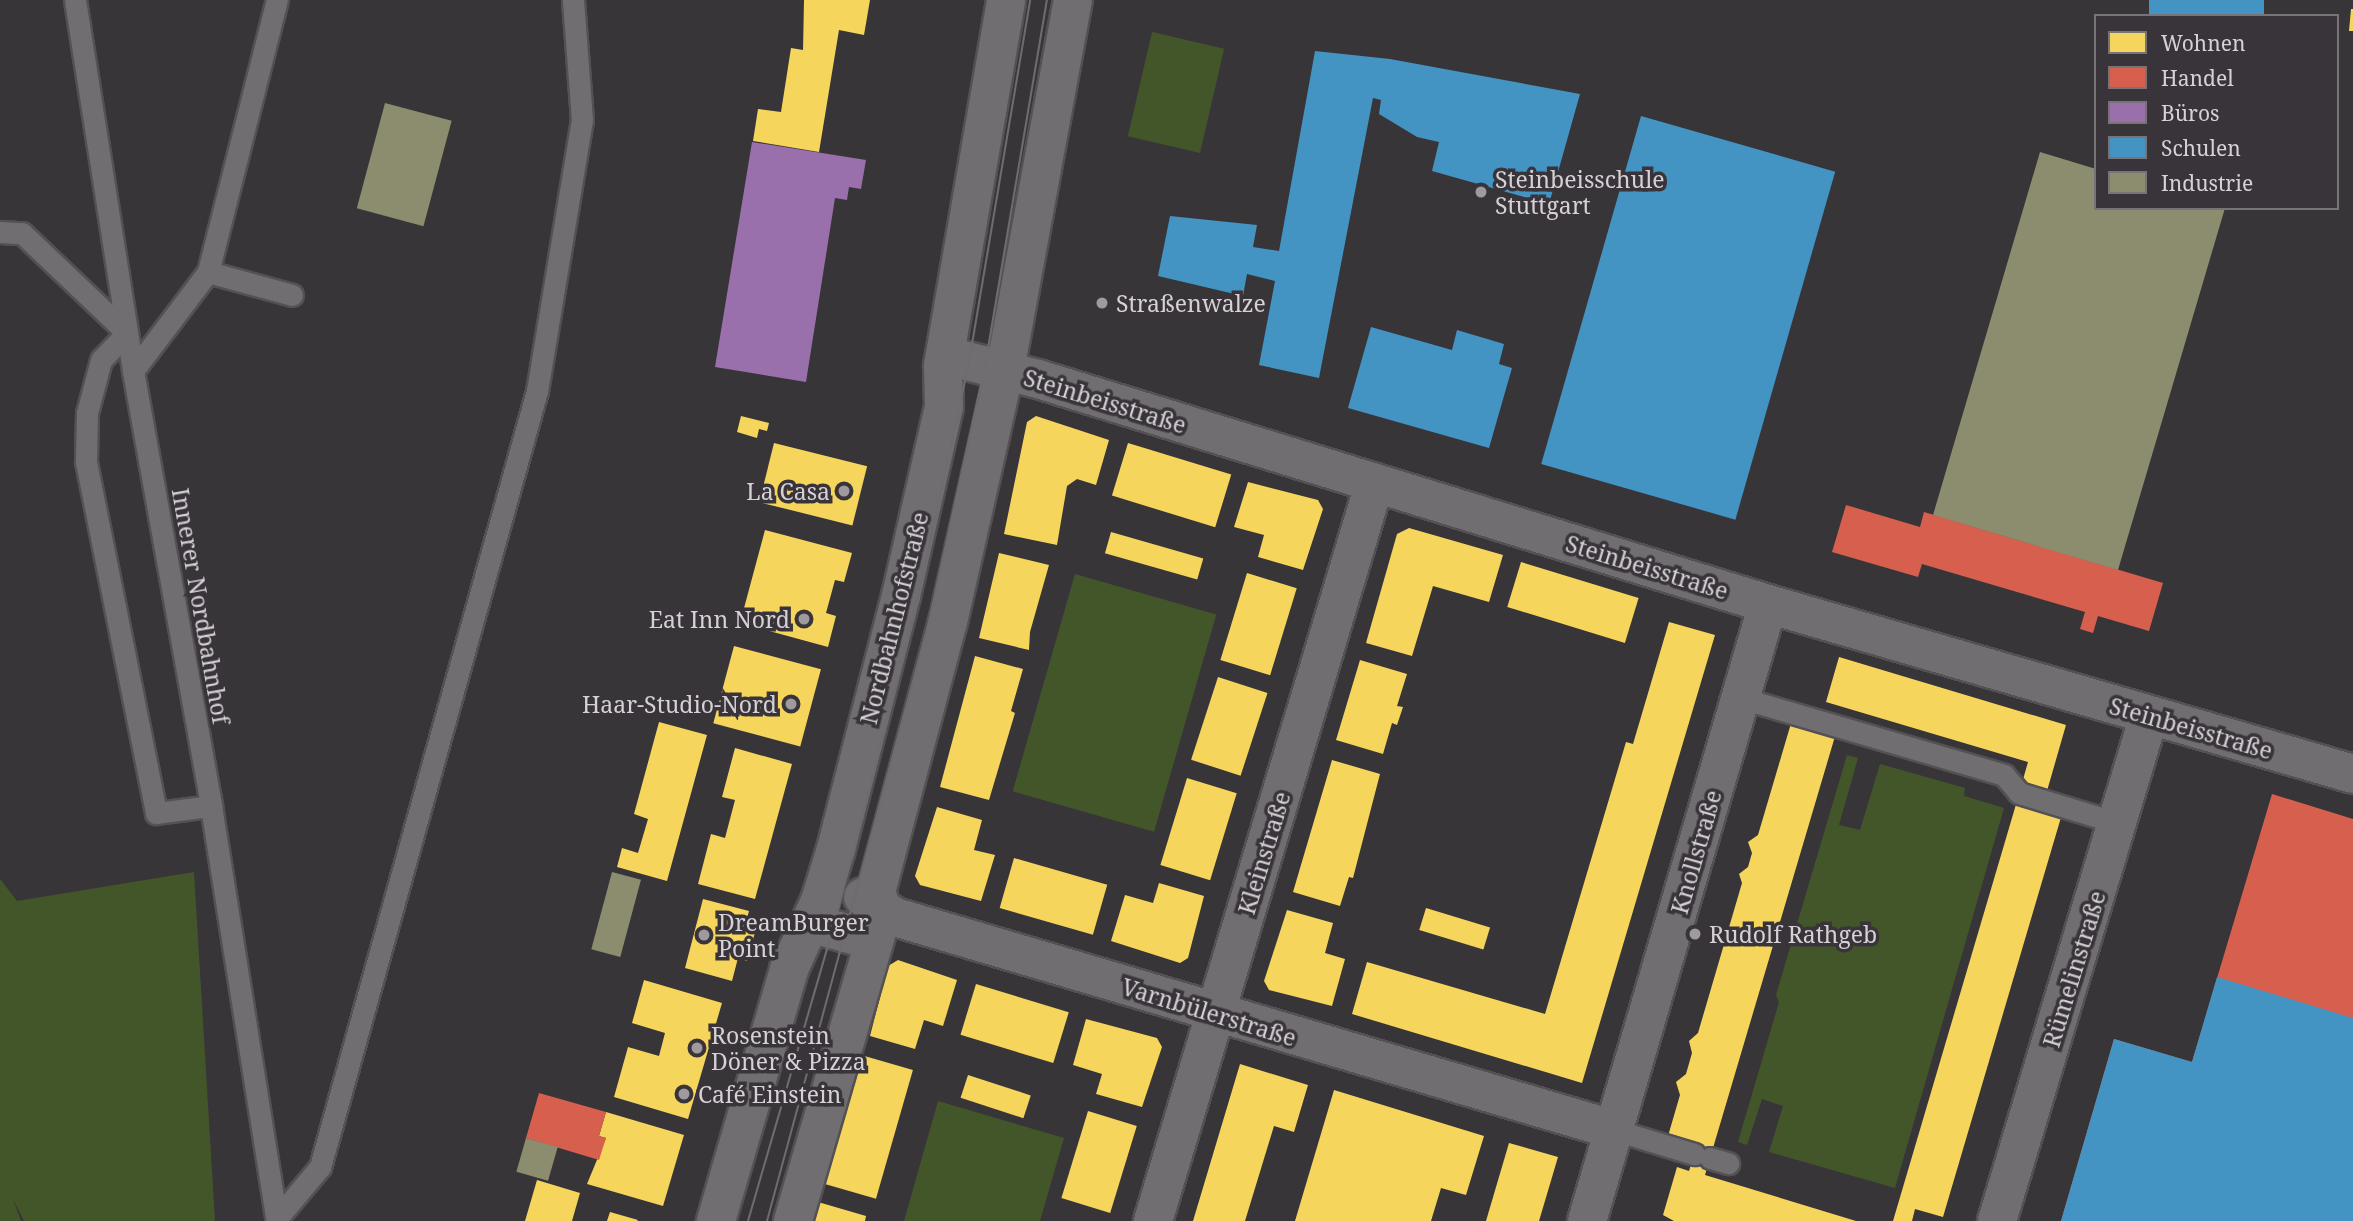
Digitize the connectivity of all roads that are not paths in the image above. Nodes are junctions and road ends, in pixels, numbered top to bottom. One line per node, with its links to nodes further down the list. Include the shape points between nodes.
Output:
1 (75, 0): 9 (lane, Innerer Nordbahnhof)
2 (277, 0): 7 (lane)
3 (573, 0): 26 (lane, via 582,120 537,391 320,1167)
4 (1006, 0): 10 (street, Nordbahnhofstraße)
5 (1073, 0): 12 (street)
6 (0, 233): 9 (lane, via 22,233)
7 (208, 272): 8 (lane); 11 (lane)
8 (292, 295)
9 (127, 333): 11 (lane, Innerer Nordbahnhof); 18 (lane, via 101,360 87,413 86,462 156,813)
10 (946, 350): 12 (street, Steinbeisstraße, via 955,359); 20 (street, Nordbahnhofstraße, via 944,407 930,473)
11 (133, 370): 18 (lane, Innerer Nordbahnhof)
12 (1005, 370): 13 (street, Steinbeisstraße); 22 (street, via 948,622 877,892)
13 (1374, 485): 14 (street, Steinbeisstraße); 23 (street, Kleinstraße)
14 (1768, 604): 15 (street, Knollstraße); 16 (street, Steinbeisstraße)
15 (1741, 698): 19 (lane, via 2004,775 2019,793); 24 (street, Knollstraße)
16 (2149, 716): 17 (street, Steinbeisstraße); 19 (street, Rümelinstraße)
17 (2353, 774)
18 (211, 806): 26 (lane, Innerer Nordbahnhof)
19 (2118, 823): 31 (street, Rümelinstraße)
20 (836, 849): 21 (street, Nordbahnhofstraße); 22 (street, Varnbülerstraße, via 847,878)
21 (810, 923): 22 (street); 27 (street, Nordbahnhofstraße, via 789,969)
22 (878, 927): 23 (street, Varnbülerstraße); 28 (street)
23 (1215, 1014): 24 (street, Varnbülerstraße); 29 (street, Kleinstraße)
24 (1615, 1130): 25 (lane); 30 (street, Knollstraße)
25 (1711, 1158)
26 (278, 1218)
27 (716, 1221)
28 (793, 1221)
29 (1153, 1221)
30 (1587, 1221)
31 (1997, 1221)

